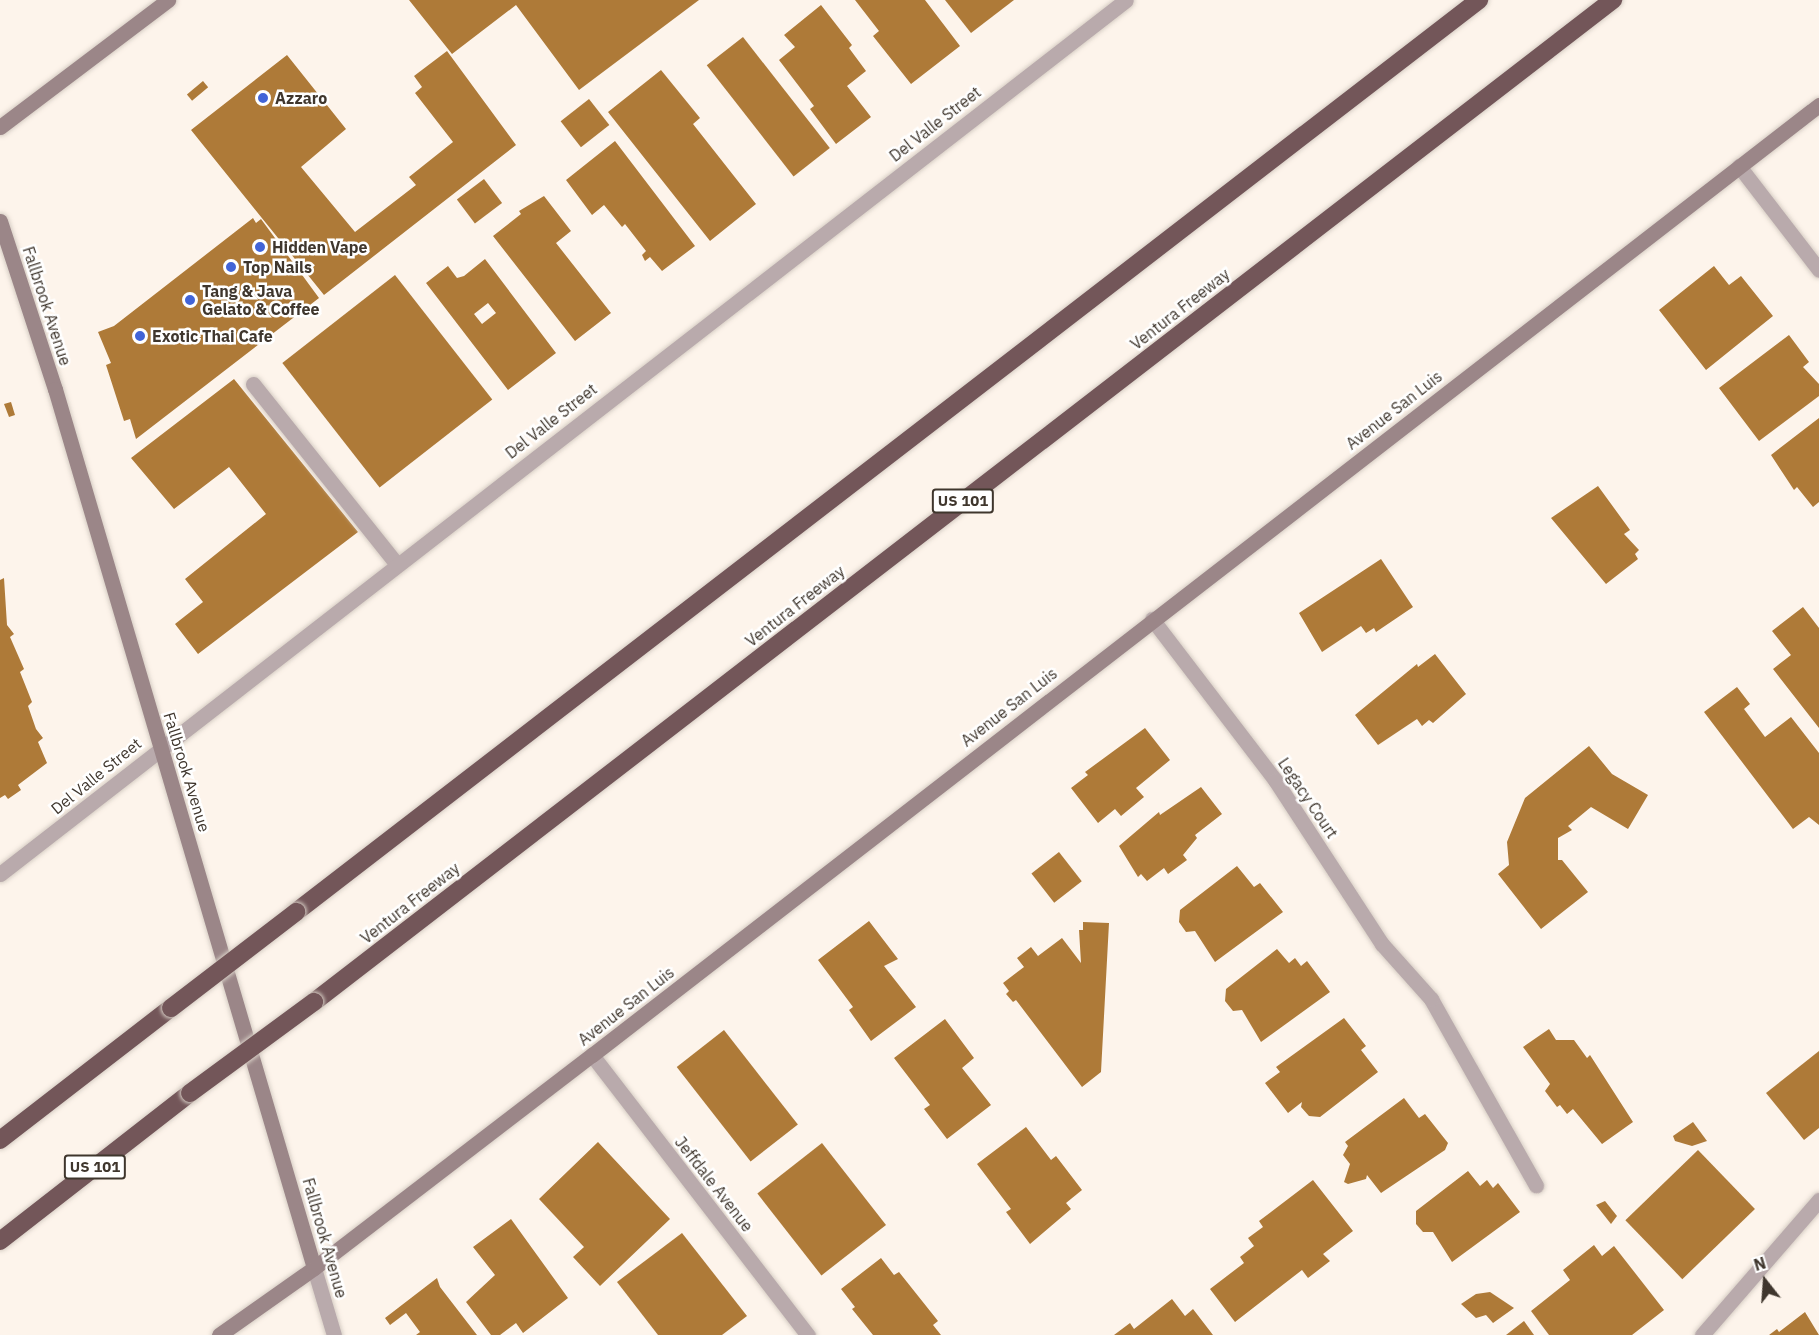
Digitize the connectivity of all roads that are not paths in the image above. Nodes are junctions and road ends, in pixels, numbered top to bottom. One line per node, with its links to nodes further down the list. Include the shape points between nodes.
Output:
1 (168, 0): 6 (street)
2 (1126, 0): 11 (street, Del Valle Street)
3 (1479, 0): 16 (highway, bridge)
4 (1613, 0): 19 (highway, Ventura Freeway / US 101, bridge)
5 (1819, 105): 7 (street, Avenue San Luis)
6 (0, 127)
7 (1739, 166): 9 (street); 12 (street, Avenue San Luis)
8 (0, 221): 13 (street, Fallbrook Avenue, via 55,389)
9 (1819, 270)
10 (253, 384): 11 (street)
11 (396, 564): 13 (street, Del Valle Street)
12 (1152, 619): 15 (street, Avenue San Luis); 17 (street, Legacy Court, via 1275,780 1382,944 1431,999)
13 (161, 747): 14 (street, Del Valle Street); 20 (street, Fallbrook Avenue)
14 (0, 874)
15 (592, 1055): 20 (street, Avenue San Luis); 23 (street, Jeffdale Avenue)
16 (0, 1140)
17 (1536, 1185)
18 (1819, 1200): 24 (street)
19 (0, 1241)
20 (315, 1268): 21 (street, Avenue San Luis); 22 (street, Fallbrook Avenue)
21 (219, 1335)
22 (334, 1335)
23 (808, 1335)
24 (1702, 1335)

